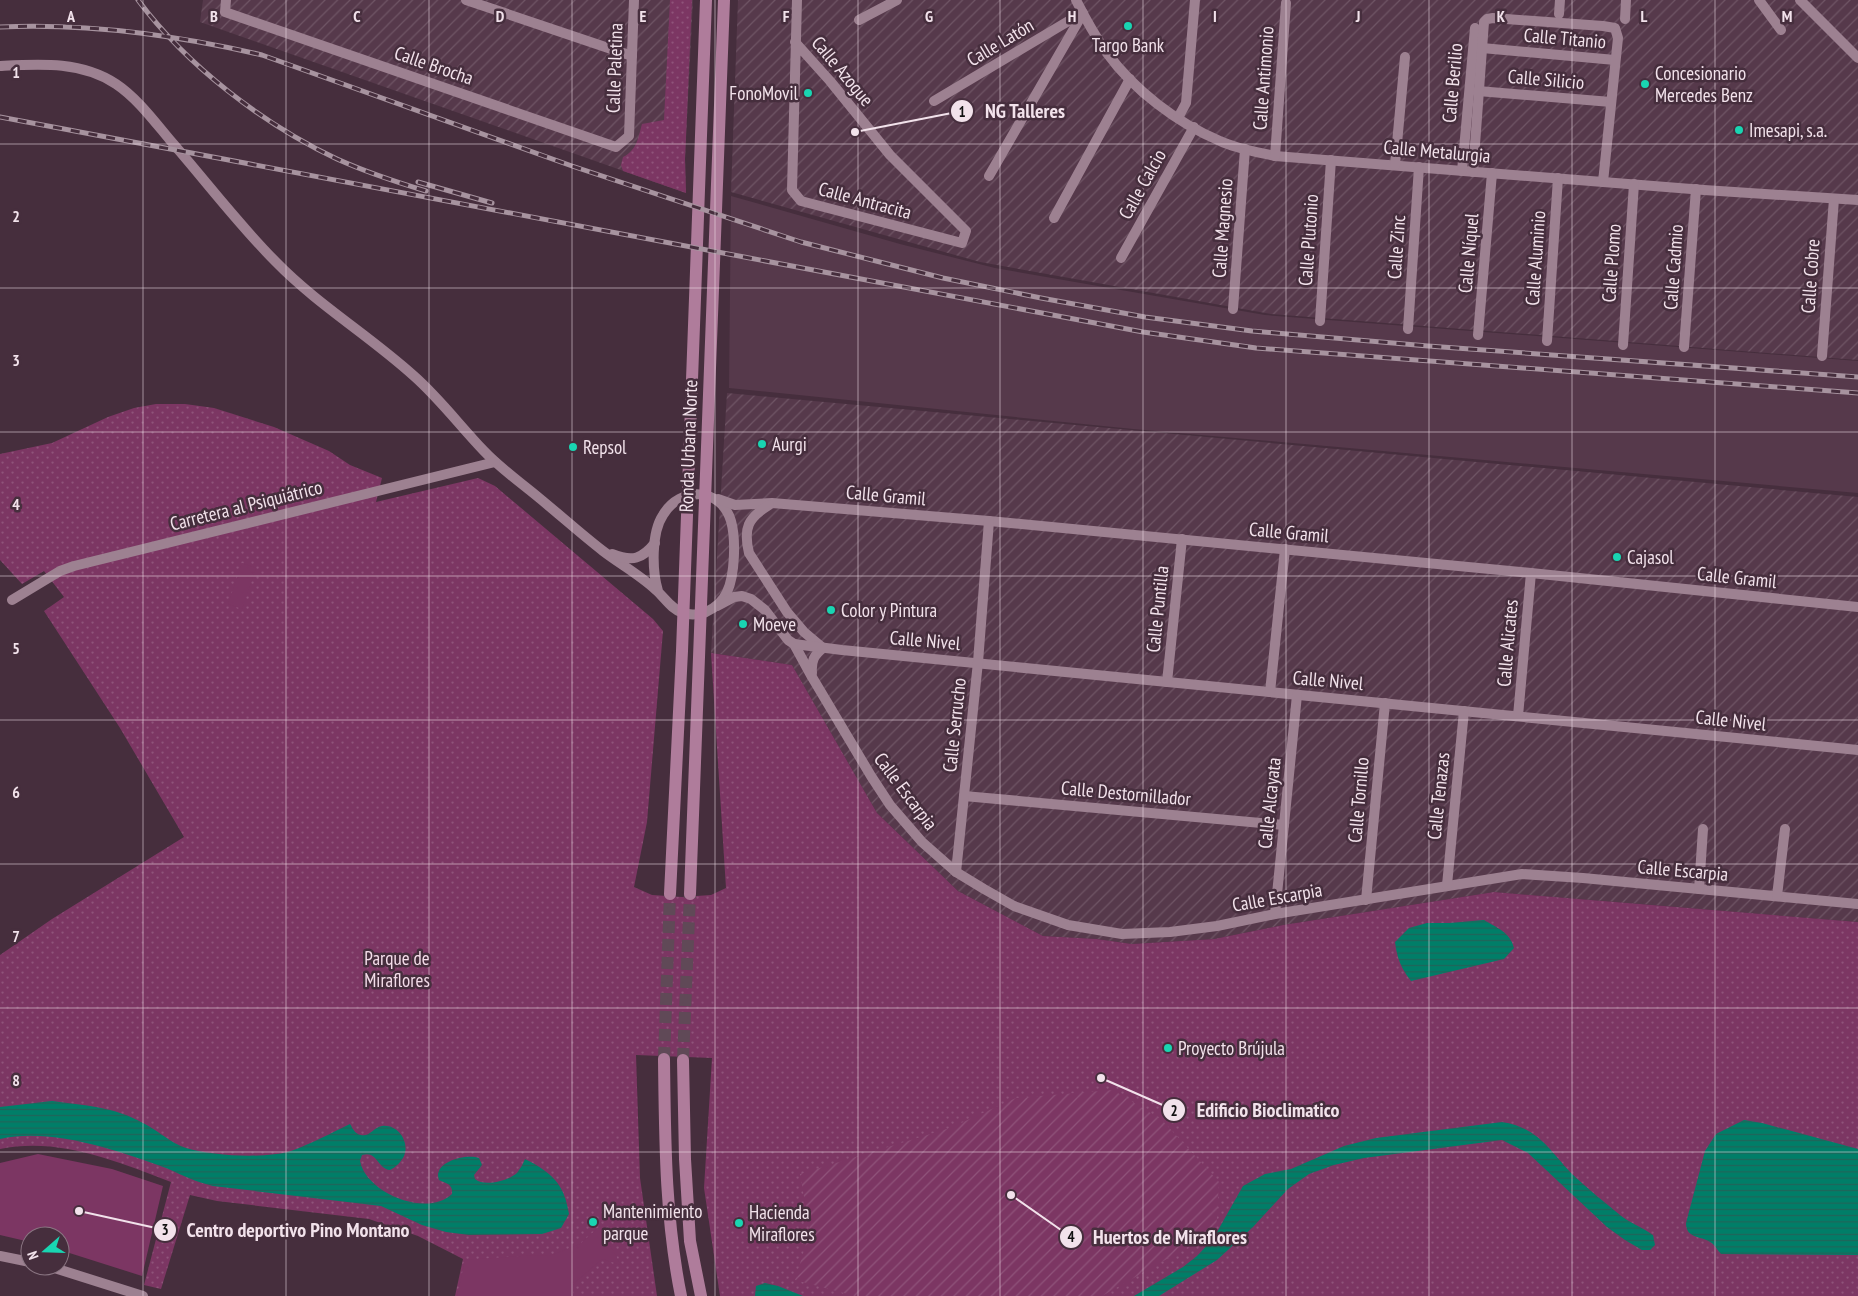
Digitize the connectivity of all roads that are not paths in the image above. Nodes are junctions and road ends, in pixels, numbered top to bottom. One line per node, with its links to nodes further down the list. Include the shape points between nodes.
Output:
1 (226, 0): 34 (street, Calle Brocha, via 225,12 616,147)
2 (466, 0): 23 (street)
3 (634, 0): 23 (street, Calle Paletina)
4 (706, 0): 62 (main road, Ronda Urbana Norte)
5 (724, 0): 61 (main road, Ronda Urbana Norte)
6 (797, 0): 21 (street, Calle Azogue)
7 (896, 0): 18 (street)
8 (1076, 0): 15 (street, Calle Metalurgia)
9 (1195, 0): 32 (street, via 1186,103)
10 (1560, 0): 16 (street)
11 (1626, 0): 17 (street)
12 (1759, 0): 20 (street)
13 (1800, 0): 25 (street)
14 (1286, 3): 36 (street, Calle Antimonio)
15 (1082, 13): 28 (street, Calle Metalurgia, via 1107,53); 30 (street, Calle Latón); 42 (street)
16 (1559, 14)
17 (1625, 19)
18 (859, 20)
19 (1474, 28): 40 (street, Calle Berilio)
20 (1781, 30)
21 (795, 42): 50 (street, Calle Azogue, via 890,156 966,231); 50 (street, Calle Antracita, via 792,190 800,202)
22 (1482, 48): 26 (street, Calle Titanio); 26 (street, via 1484,22 1492,18 1603,26 1617,30); 29 (street)
23 (632, 56): 34 (street, Calle Paletina)
24 (1405, 56): 38 (street)
25 (1858, 58)
26 (1616, 60): 31 (street)
27 (0, 66): 60 (street, via 46,64 88,70 128,93 276,262 312,295 416,377)
28 (1130, 79): 32 (street, Calle Metalurgia); 49 (street)
29 (1478, 91): 31 (street, Calle Silicio); 40 (street)
30 (934, 102)
31 (1611, 102): 44 (street)
32 (1178, 118): 33 (street, Calle Metalurgia)
33 (1194, 127): 35 (street, Calle Metalurgia, via 1220,142); 51 (street, Calle Calcio)
34 (629, 136)
35 (1245, 149): 36 (street, Calle Metalurgia); 52 (street, Calle Magnesio)
36 (1275, 156): 37 (street, Calle Metalurgia)
37 (1331, 160): 38 (street, Calle Metalurgia); 53 (street, Calle Plutonio)
38 (1395, 165): 39 (street, Calle Metalurgia)
39 (1419, 167): 40 (street, Calle Metalurgia); 54 (street, Calle Zinc)
40 (1467, 171): 41 (street, Calle Metalurgia)
41 (1492, 173): 43 (street, Calle Metalurgia); 55 (street, Calle Níquel)
42 (989, 176)
43 (1558, 178): 44 (street, Calle Metalurgia); 56 (street, Calle Aluminio)
44 (1603, 182): 45 (street, Calle Metalurgia)
45 (1634, 184): 46 (street, Calle Metalurgia); 57 (street, Calle Plomo)
46 (1696, 189): 47 (street, Calle Metalurgia); 58 (street, Calle Cadmio)
47 (1834, 198): 48 (street, Calle Metalurgia); 59 (street, Calle Cobre)
48 (1858, 200)
49 (1054, 218)
50 (962, 243)
51 (1122, 258)
52 (1233, 309)
53 (1320, 321)
54 (1408, 329)
55 (1478, 335)
56 (1547, 341)
57 (1624, 345)
58 (1684, 347)
59 (1822, 356)
60 (495, 462): 68 (street); 72 (street, Carretera al Psiquiátrico, via 74,566)
61 (705, 493): 62 (street); 63 (street, Calle Gramil); 76 (main road, Ronda Urbana Norte)
62 (687, 494): 67 (street, via 662,515); 75 (main road, Ronda Urbana Norte)
63 (717, 499): 64 (street, Calle Gramil, via 735,505); 73 (street, via 731,522 734,555 727,592)
64 (772, 503): 65 (street, Calle Gramil); 78 (street, via 752,518 746,532 749,553 787,612)
65 (989, 521): 66 (street, Calle Gramil); 79 (street, Calle Serrucho)
66 (1182, 539): 69 (street, Calle Gramil); 81 (street, Calle Puntilla)
67 (655, 543): 68 (street, via 647,553 633,559); 71 (street, via 653,568)
68 (600, 548): 71 (street)
69 (1285, 549): 70 (street, Calle Gramil); 82 (street)
70 (1532, 573): 74 (street, Calle Gramil); 86 (street, Calle Alicates)
71 (658, 591): 75 (street)
72 (12, 600)
73 (717, 606): 76 (street); 77 (street, Calle Escarpia, via 734,597 751,598)
74 (1858, 607)
75 (683, 614): 76 (street); 95 (main road, Ronda Urbana Norte)
76 (702, 614): 96 (main road, Ronda Urbana Norte)
77 (794, 644): 78 (street, Calle Nivel); 80 (street, Calle Escarpia)
78 (823, 648): 79 (street, Calle Nivel); 80 (street, via 815,654 811,664)
79 (978, 662): 81 (street, Calle Nivel); 88 (street, Calle Serrucho)
80 (812, 678): 92 (street, Calle Escarpia, via 890,805 922,842)
81 (1167, 682): 82 (street, Calle Nivel)
82 (1270, 692): 83 (street, Calle Nivel)
83 (1298, 695): 84 (street, Calle Nivel); 89 (street, Calle Alcayata)
84 (1385, 703): 85 (street, Calle Nivel); 98 (street, Calle Tornillo)
85 (1464, 711): 86 (street, Calle Nivel); 93 (street, Calle Tenazas)
86 (1518, 716): 87 (street, Calle Nivel)
87 (1858, 750)
88 (964, 796): 89 (street, Calle Destornillador); 92 (street, Calle Serrucho)
89 (1284, 825): 100 (street, Calle Alcayata)
90 (1703, 829): 94 (street)
91 (1785, 829): 97 (street)
92 (956, 872): 100 (street, Calle Escarpia, via 1014,906 1068,925 1122,934 1217,926)
93 (1447, 885): 94 (street, Calle Escarpia, via 1522,874); 98 (street, Calle Escarpia)
94 (1698, 889): 97 (street, Calle Escarpia)
95 (670, 894)
96 (690, 894)
97 (1777, 896): 99 (street, Calle Escarpia)
98 (1366, 900): 100 (street, Calle Escarpia)
99 (1858, 904)
100 (1275, 914)
101 (664, 1059): 107 (main road, via 670,1233)
102 (684, 1060): 108 (main road, via 690,1240)
103 (0, 1256): 104 (street)
104 (20, 1260)
105 (70, 1273): 106 (street)
106 (140, 1295)
107 (681, 1296)
108 (701, 1296)

